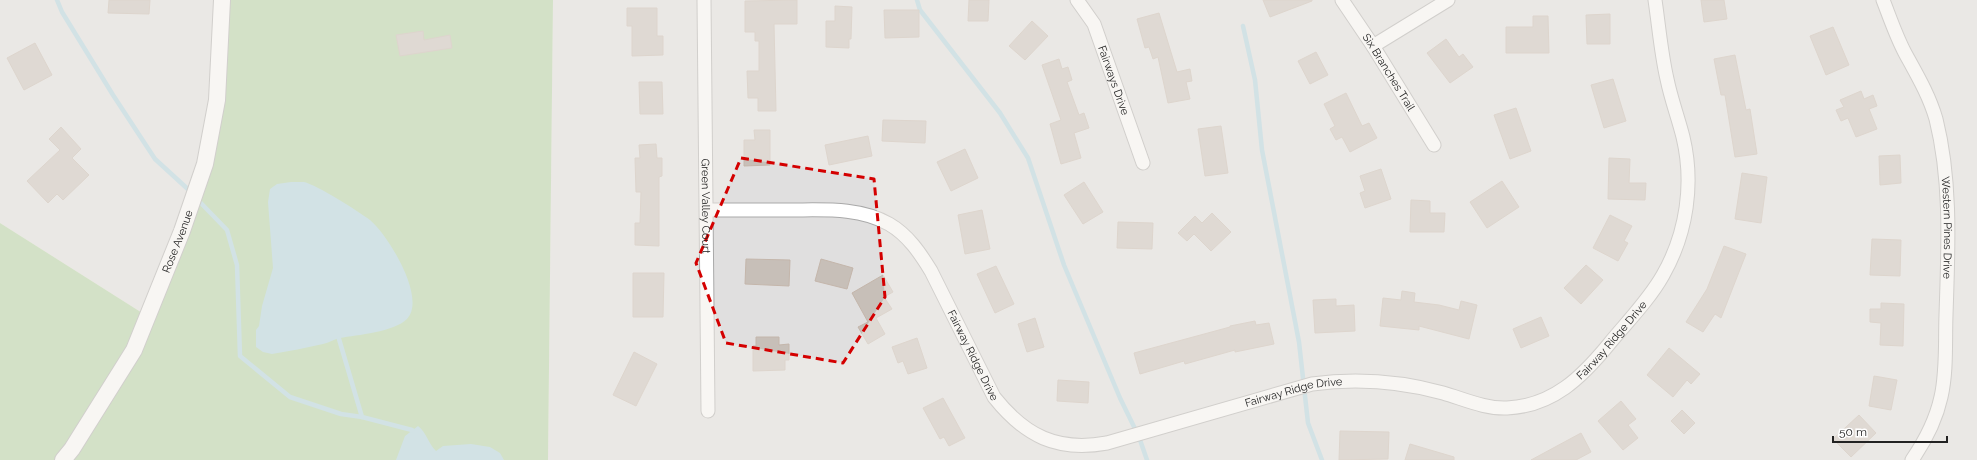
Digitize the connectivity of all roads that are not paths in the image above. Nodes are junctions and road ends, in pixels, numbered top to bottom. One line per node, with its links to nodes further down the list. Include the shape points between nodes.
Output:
1 (222, 0): 13 (street, Rose Avenue, via 217,100 206,164 134,350)
2 (704, 0): 11 (street, Green Valley Court)
3 (1077, 0): 10 (street, Fairways Drive, via 1094,24)
4 (1342, 0): 8 (street, Six Branches Trail)
5 (1448, 0): 8 (street)
6 (1655, 0): 11 (street, Fairway Ridge Drive, via 1667,81 1683,135 1687,160 1687,205 1682,229 1662,277 1593,364 1572,384 1554,396 1522,407 1492,408 1443,393 1387,381 1333,381 1312,384 1107,443 1064,445 1032,433 1004,410 994,397 919,251 908,238 889,224 867,215 842,210)
7 (1883, 0): 14 (street, Western Pines Drive, via 1893,28 1924,88 1935,118 1944,163 1946,189 1947,284 1944,374 1941,397 1925,441)
8 (1373, 46): 9 (street, Six Branches Trail)
9 (1434, 145)
10 (1143, 163)
11 (707, 210): 12 (street, Green Valley Court)
12 (708, 411)
13 (63, 460)
14 (1912, 460)

